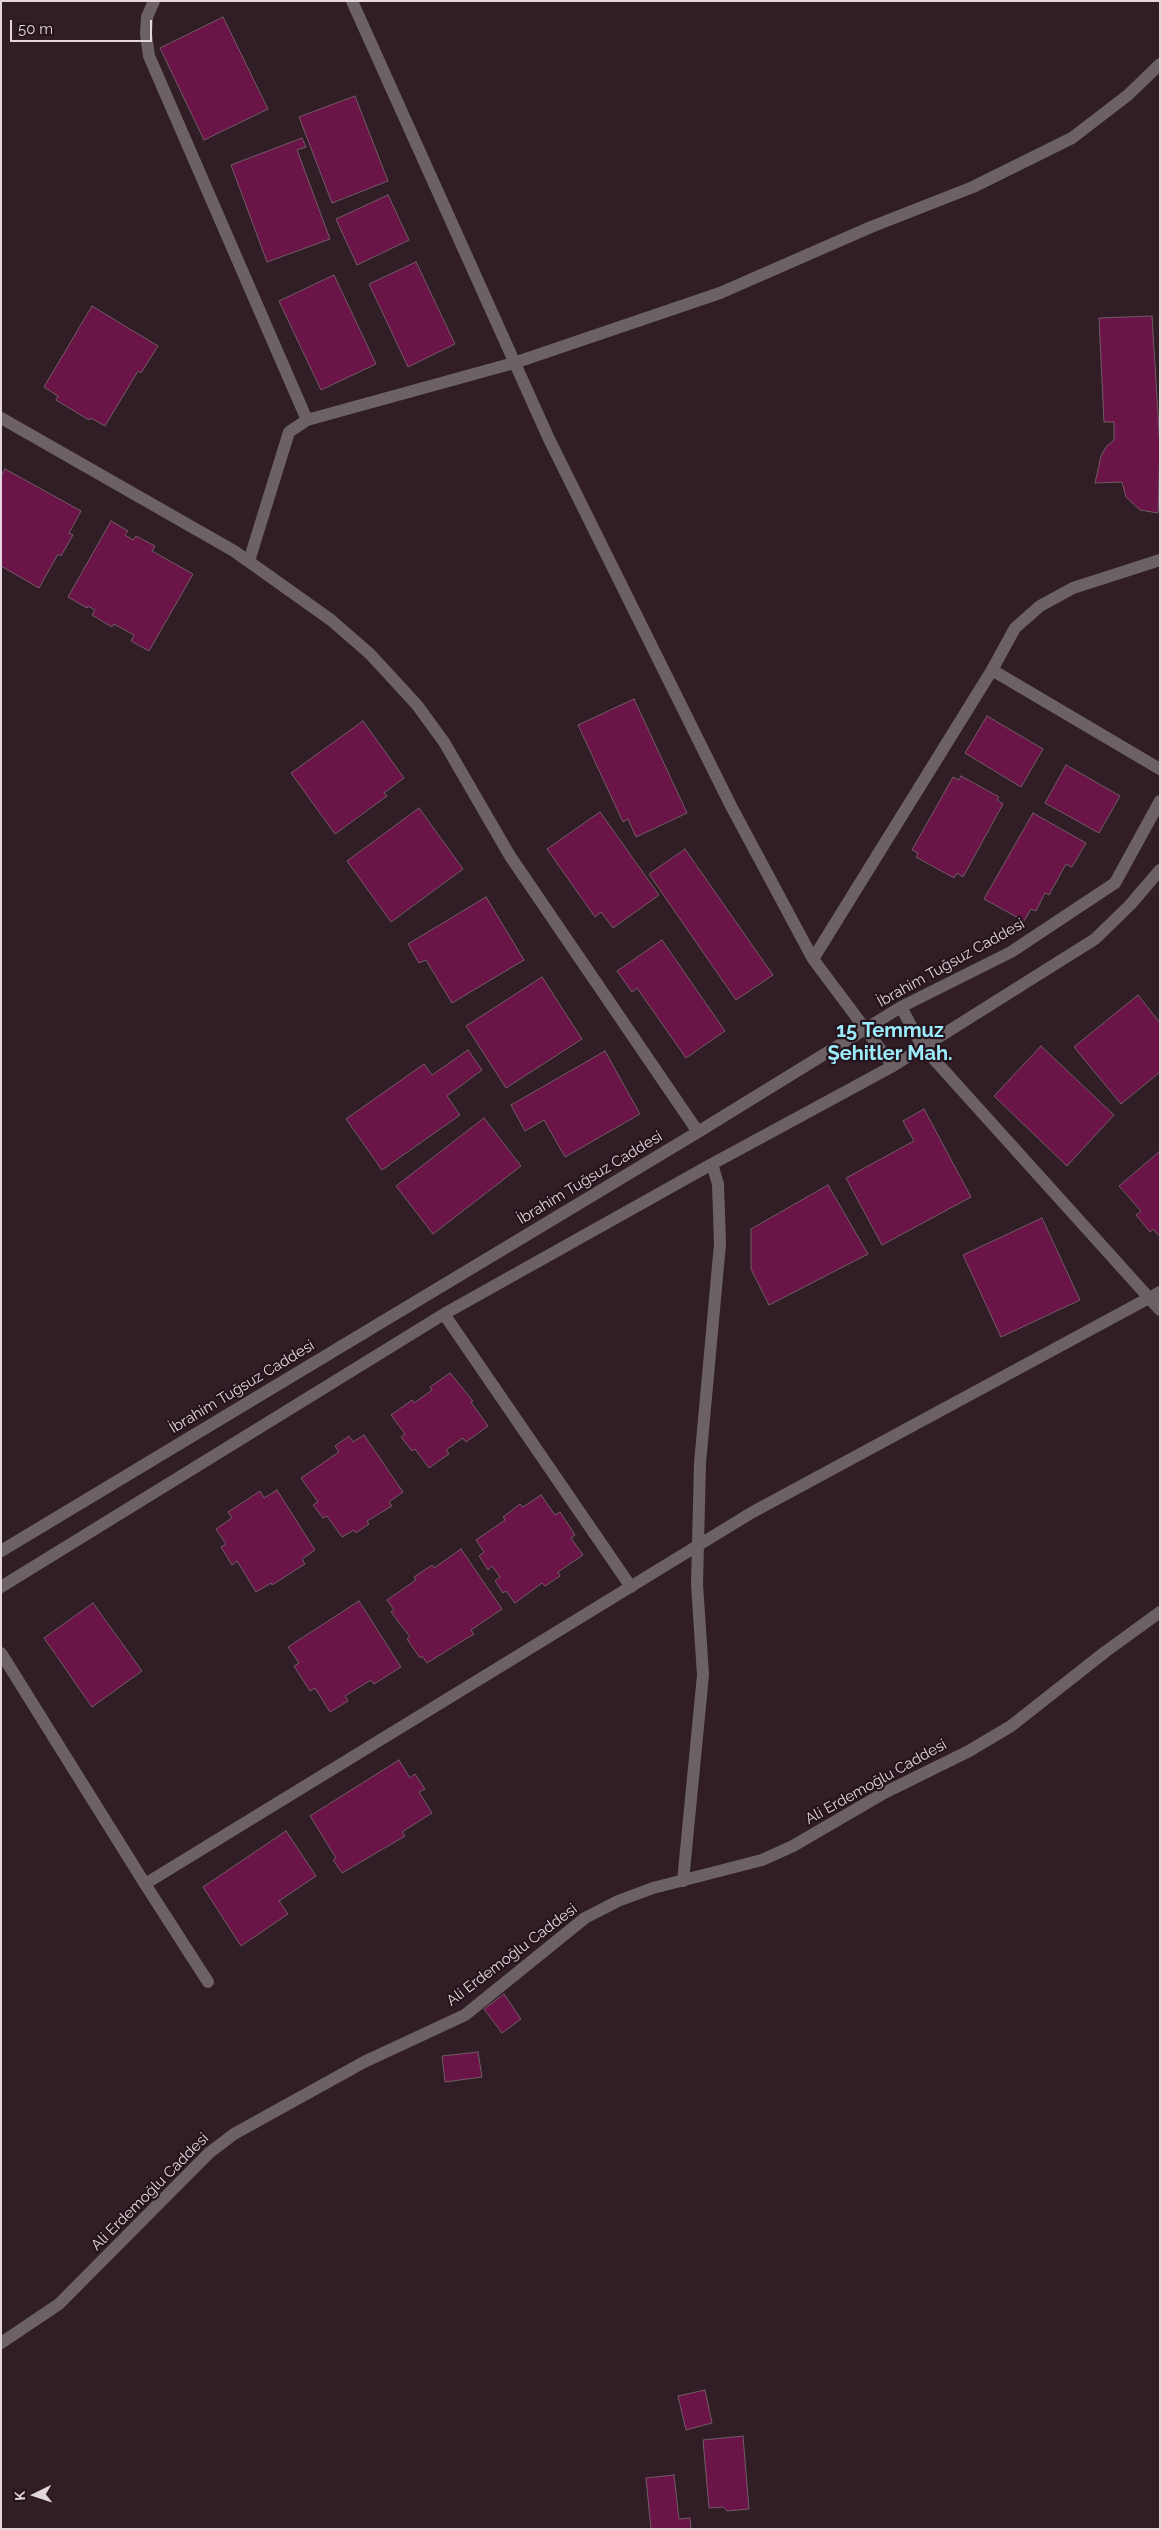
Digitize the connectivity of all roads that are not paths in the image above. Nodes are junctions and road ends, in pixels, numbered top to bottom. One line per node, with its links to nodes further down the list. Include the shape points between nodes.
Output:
1 (154, 1): 6 (street, via 147,16 149,56)
2 (352, 1): 4 (street)
3 (1160, 64): 4 (street, via 1128,95 1072,138 973,187 871,227 720,293)
4 (514, 363): 6 (street); 13 (street, via 731,806)
5 (1, 418): 8 (street)
6 (307, 420): 8 (street, via 289,432)
7 (1160, 560): 9 (street, via 1072,588 1040,606 1015,628)
8 (249, 561): 18 (street, via 331,620 370,654 417,706 444,742 510,856)
9 (992, 670): 10 (street); 13 (street)
10 (1160, 769)
11 (1160, 801): 14 (street, İbrahim Tuğsuz Caddesi, via 1115,883 1012,952)
12 (1160, 870): 16 (street, via 1096,939)
13 (813, 959): 15 (street)
14 (900, 1007): 15 (street, İbrahim Tuğsuz Caddesi); 16 (street)
15 (866, 1030): 17 (street); 18 (street, İbrahim Tuğsuz Caddesi)
16 (922, 1046): 17 (street); 21 (street)
17 (893, 1066): 19 (street)
18 (698, 1132): 25 (street, İbrahim Tuğsuz Caddesi)
19 (712, 1164): 23 (street); 24 (street, via 718,1184 720,1244 700,1463)
20 (1160, 1292): 21 (street)
21 (1148, 1298): 22 (street); 24 (street, via 760,1508)
22 (1160, 1310)
23 (444, 1314): 26 (street); 27 (street)
24 (697, 1546): 27 (street); 30 (street, via 704,1675)
25 (1, 1551)
26 (1, 1587)
27 (631, 1587): 31 (street)
28 (1160, 1612): 30 (street, Ali Erdemoğlu Caddesi, via 1011,1726 969,1750 884,1793 793,1846 762,1860)
29 (1, 1653): 31 (street)
30 (683, 1881): 33 (street, Ali Erdemoğlu Caddesi, via 618,1901 585,1918 465,2015 364,2062 234,2134 209,2153 59,2304)
31 (145, 1884): 32 (street)
32 (208, 1982)
33 (1, 2343)

